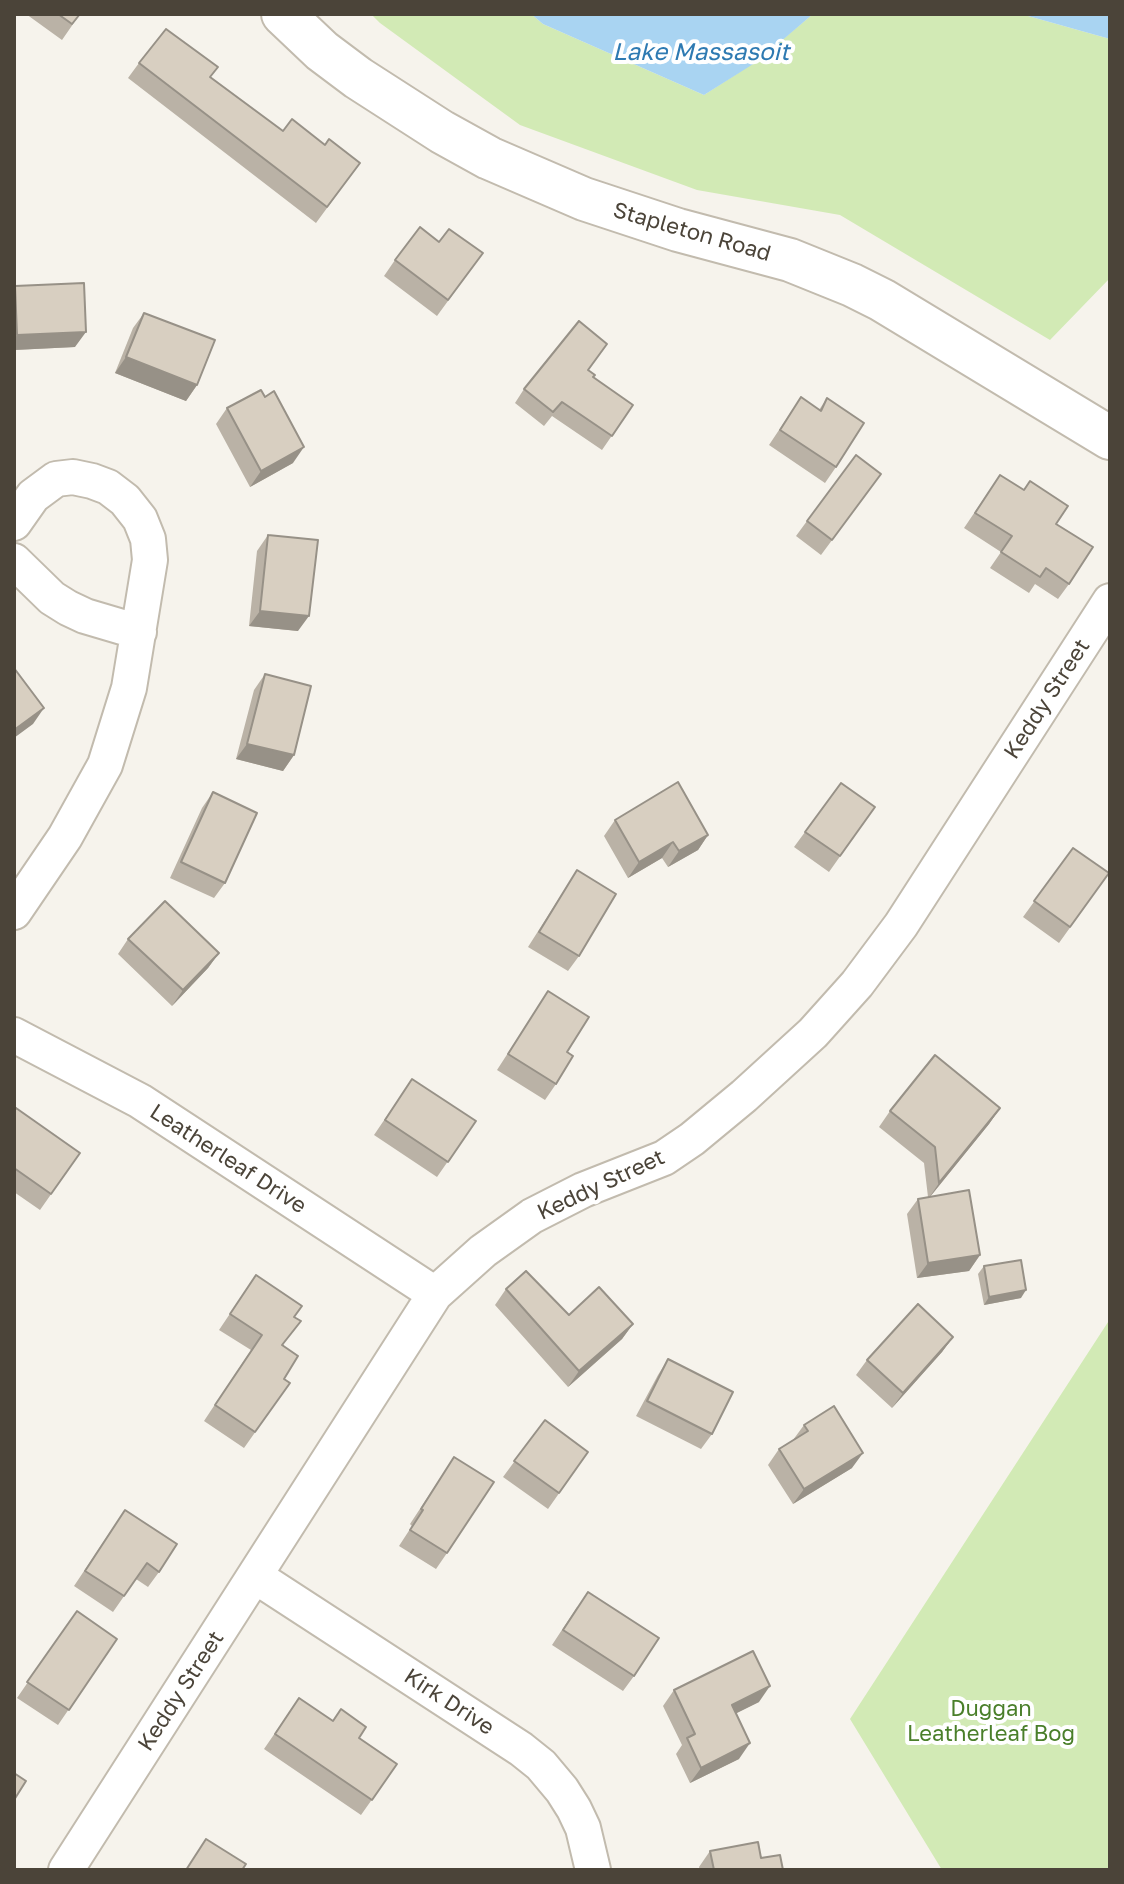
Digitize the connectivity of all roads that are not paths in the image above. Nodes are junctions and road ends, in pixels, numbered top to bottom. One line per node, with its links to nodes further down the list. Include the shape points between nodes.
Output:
1 (267, 14): 3 (street)
2 (283, 14): 3 (street, Stapleton Road)
3 (322, 51): 4 (street, Stapleton Road, via 442,132 538,181 654,222 790,260 852,285)
4 (1110, 438)
5 (14, 523): 8 (street, via 33,496 56,479 92,481 125,500 148,539 150,560)
6 (14, 561): 8 (street, via 68,608)
7 (1110, 601): 11 (street, Keddy Street, via 901,925 813,1033 692,1139 664,1158 532,1216)
8 (139, 632): 9 (street, via 105,765)
9 (14, 912)
10 (14, 1035): 11 (street, Leatherleaf Drive, via 140,1101)
11 (435, 1294): 12 (street, Keddy Street)
12 (255, 1576): 13 (street, Keddy Street); 14 (street, Kirk Drive, via 541,1765 574,1809)
13 (66, 1870)
14 (593, 1870)

